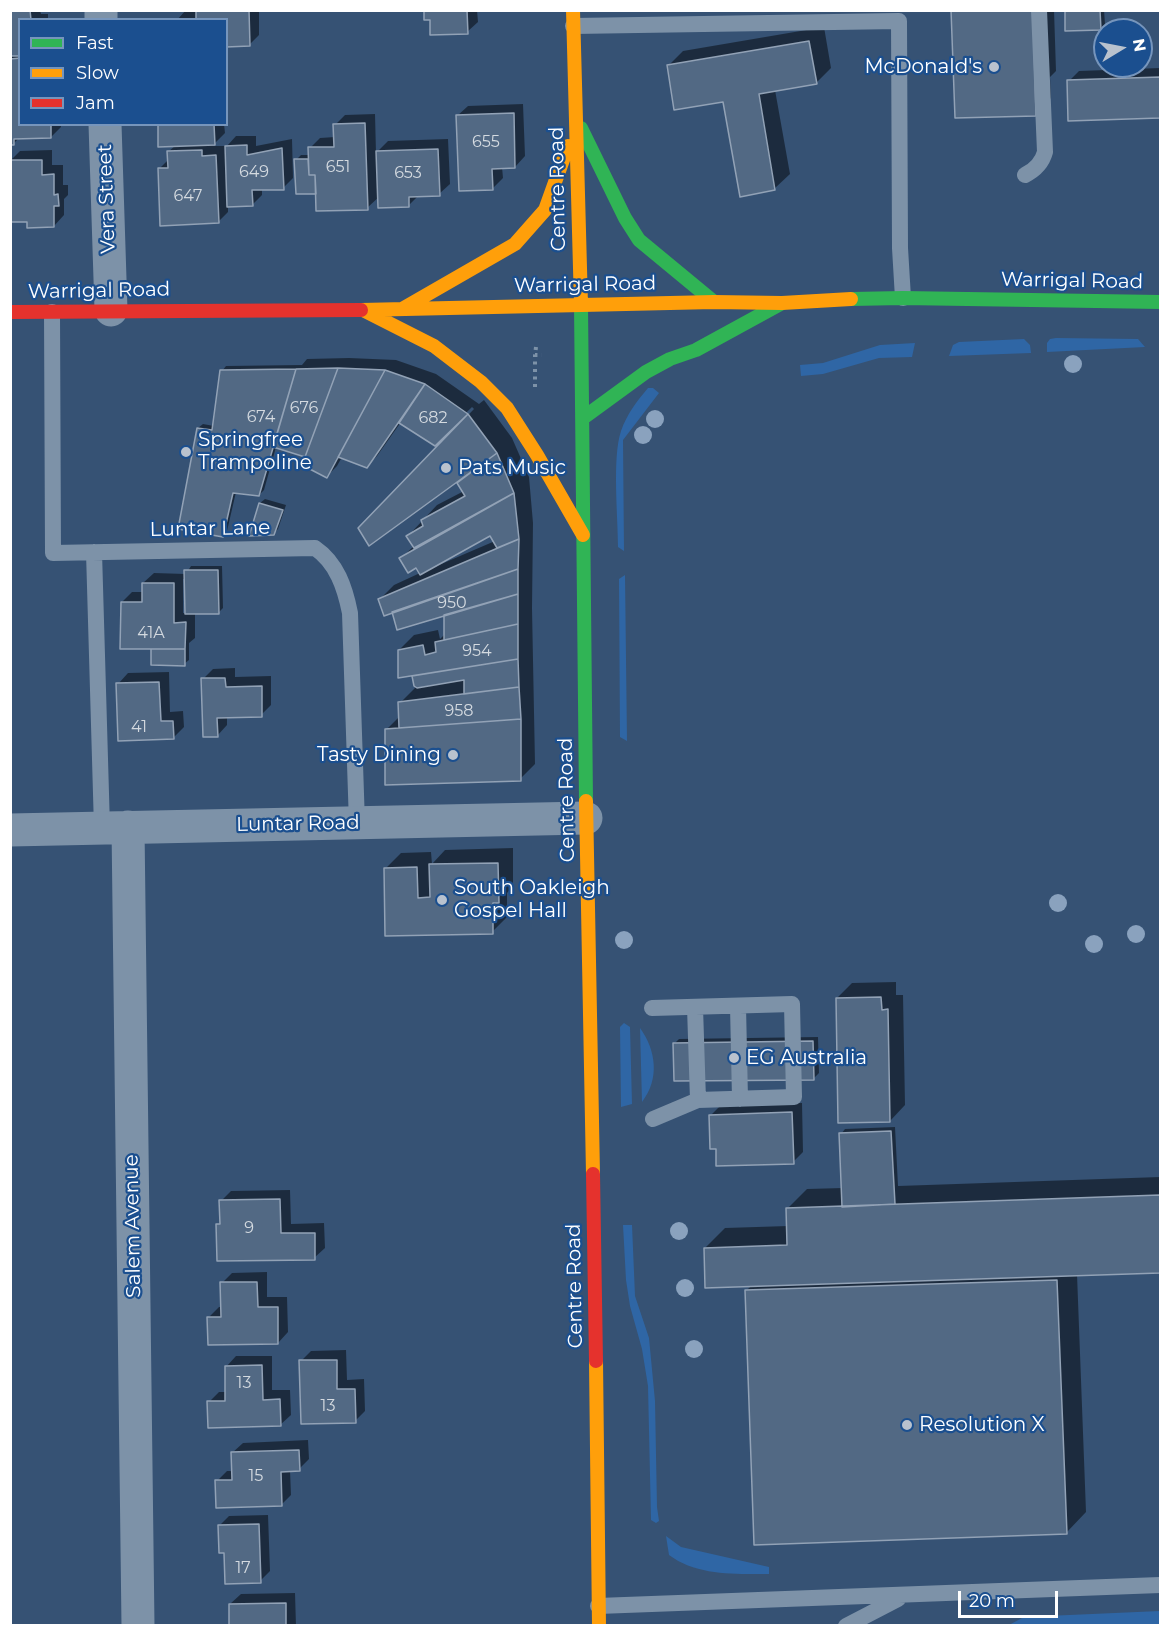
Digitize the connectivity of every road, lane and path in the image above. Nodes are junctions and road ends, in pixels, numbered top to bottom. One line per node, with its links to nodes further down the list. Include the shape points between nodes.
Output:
1 (1039, 10): 5 (lane, via 1045,152 1034,171)
2 (573, 18): 3 (main road, Centre Road); 6 (lane, via 899,21)
3 (576, 118): 7 (main road, via 639,240); 10 (main road, Centre Road); 11 (main road, via 545,210 515,244)
4 (105, 126): 12 (street, Vera Street)
5 (1025, 175)
6 (903, 298): 8 (main road, Warrigal Road); 9 (main road, Warrigal Road)
7 (714, 302): 9 (main road, Warrigal Road); 10 (main road, Warrigal Road)
8 (1161, 302)
9 (782, 303): 18 (main road, via 696,350 646,372)
10 (581, 305): 11 (main road, Warrigal Road); 18 (main road, Centre Road)
11 (402, 309): 13 (main road, Warrigal Road)
12 (111, 310): 13 (main road, Warrigal Road); 15 (main road, Warrigal Road)
13 (363, 310): 19 (main road, via 434,346 482,382 507,408)
14 (10, 312): 15 (main road, Warrigal Road)
15 (52, 312): 20 (lane, Luntar Lane, via 52,552)
16 (536, 347): 17 (path, via 535,355)
17 (542, 355)
18 (583, 418): 19 (main road, Centre Road)
19 (584, 536): 21 (main road, Centre Road)
20 (94, 552): 22 (lane, Luntar Lane, via 315,548 324,554 345,585 351,613); 23 (lane)
21 (586, 818): 22 (street, Luntar Road); 33 (main road, Centre Road)
22 (357, 824): 23 (street, Luntar Road)
23 (115, 828): 24 (street, Luntar Road); 34 (street, Salem Avenue)
24 (10, 830)
25 (738, 1006): 26 (lane); 28 (lane); 28 (lane, via 792,1004 794,1098)
26 (695, 1007): 27 (lane); 29 (lane)
27 (652, 1008)
28 (740, 1098): 29 (lane)
29 (698, 1100): 30 (lane)
30 (653, 1119)
31 (1161, 1585): 32 (lane)
32 (904, 1596): 33 (lane); 36 (lane)
33 (598, 1606): 35 (main road, Centre Road)
34 (138, 1626)
35 (599, 1626)
36 (846, 1626)

